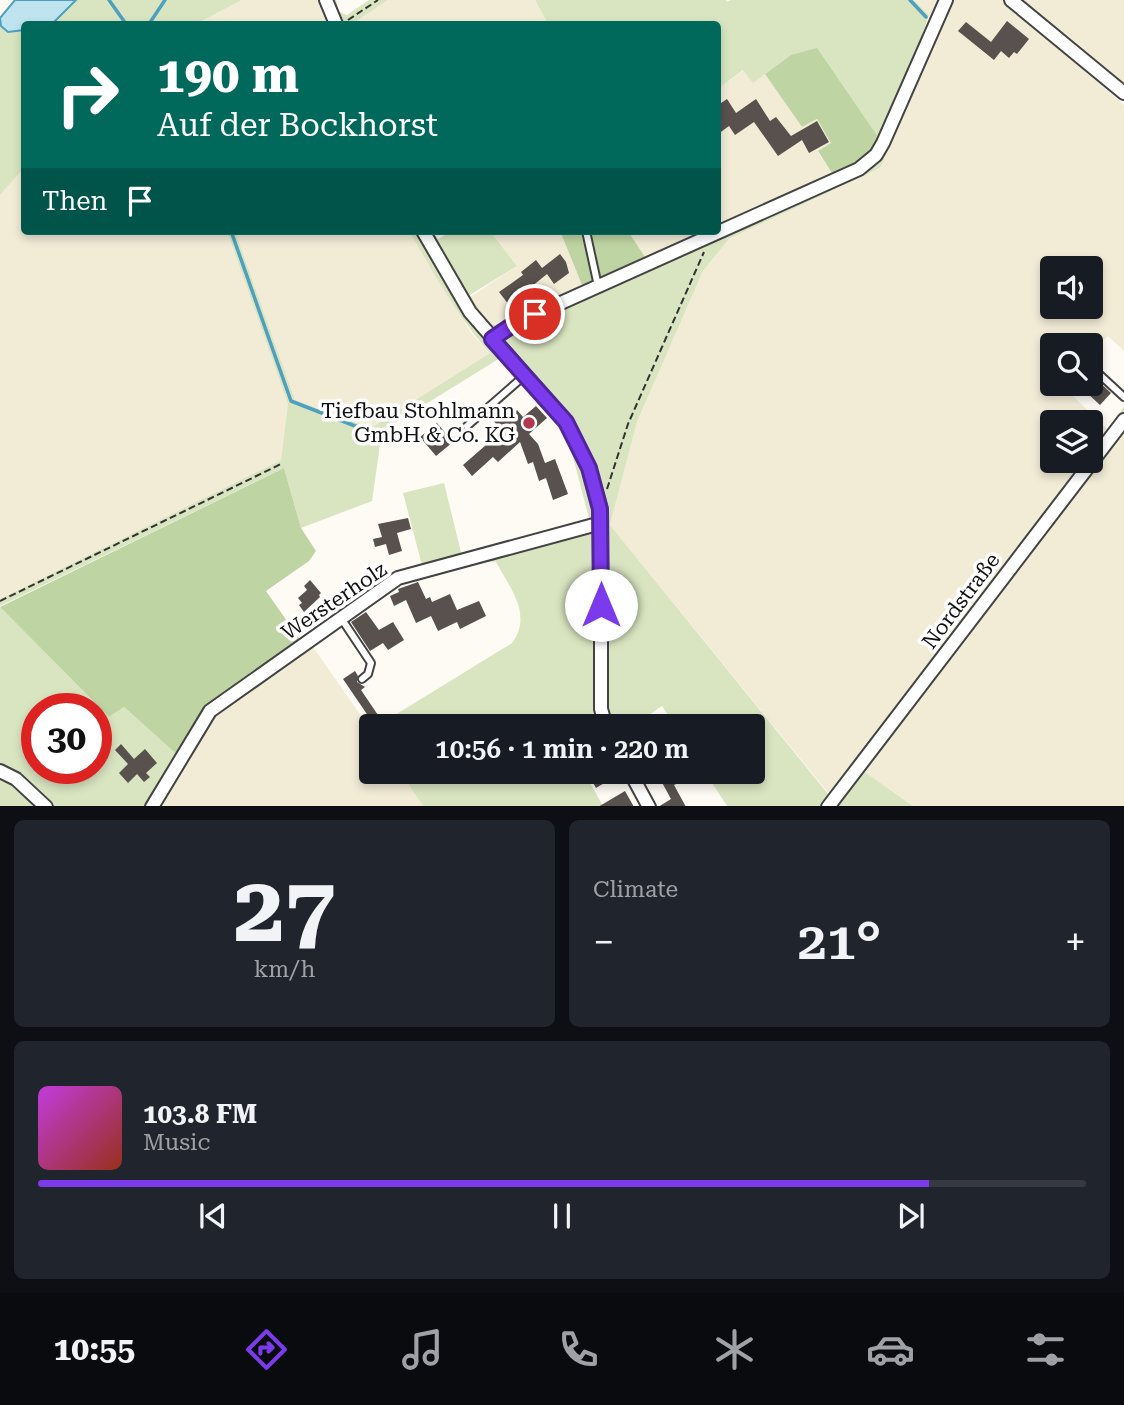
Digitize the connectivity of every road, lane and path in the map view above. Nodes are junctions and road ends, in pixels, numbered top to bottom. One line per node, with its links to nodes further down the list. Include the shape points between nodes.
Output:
1 (326, 0): 5 (street)
2 (377, 0): 6 (path)
3 (946, 0): 8 (street, via 876,155 859,169)
4 (1011, 0): 7 (street)
5 (335, 21)
6 (346, 21)
7 (1124, 93)
8 (721, 232)
9 (425, 235): 13 (street, via 465,305)
10 (587, 235): 12 (lane)
11 (713, 236): 12 (street); 20 (path, via 628,424)
12 (598, 286): 13 (street, via 514,324)
13 (492, 339): 14 (street)
14 (524, 376): 18 (lane); 20 (street, via 566,422 589,468)
15 (1103, 378): 16 (lane)
16 (1124, 397)
17 (1124, 420): 31 (street, Nordstraße)
18 (467, 426)
19 (283, 463): 22 (path)
20 (600, 509): 21 (street)
21 (601, 523): 23 (street, Wersterholz, via 398,578); 25 (street)
22 (0, 601)
23 (341, 618): 24 (lane, via 371,663); 29 (street, Wersterholz, via 210,711)
24 (362, 679)
25 (602, 714)
26 (0, 771): 28 (street, via 16,779)
27 (637, 784): 30 (street)
28 (45, 806)
29 (153, 806)
30 (648, 806)
31 (829, 806)

